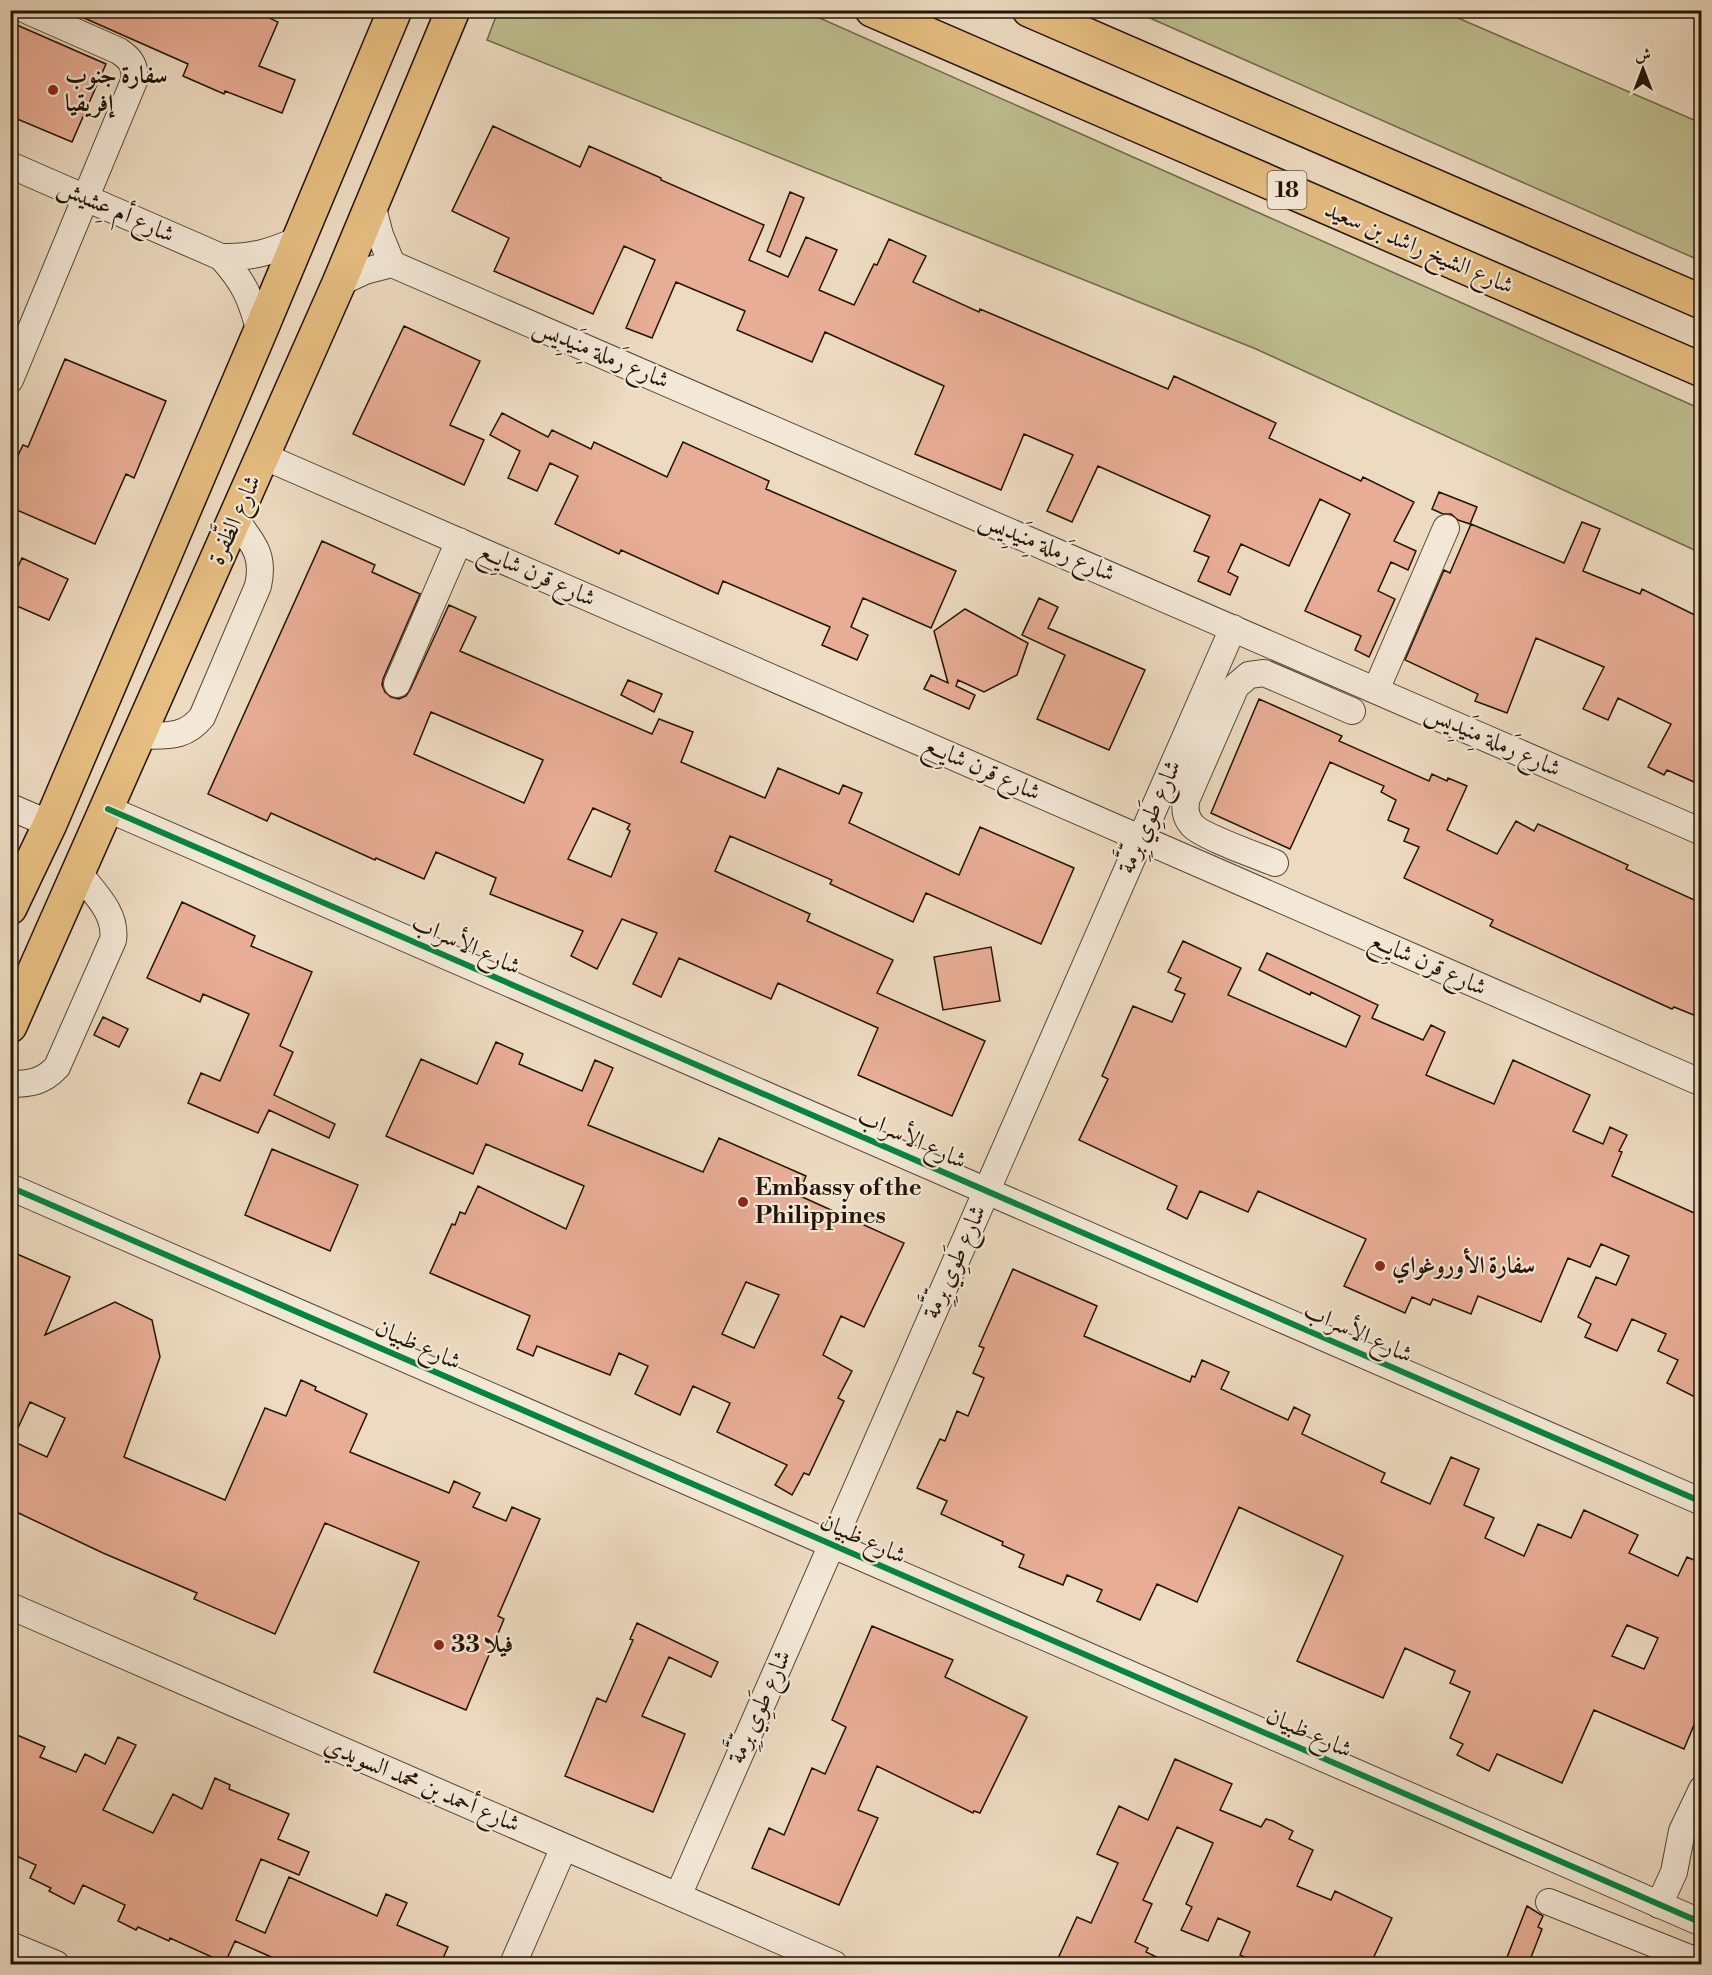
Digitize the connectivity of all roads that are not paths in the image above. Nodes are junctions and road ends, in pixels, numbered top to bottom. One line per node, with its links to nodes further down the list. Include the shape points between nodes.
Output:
1 (26, 10): 9 (street, via 119,51 135,70)
2 (395, 10): 11 (main road, شارع الظَّفرة)
3 (430, 10): 7 (main road, via 403,88)
4 (453, 10): 7 (main road, شارع الظَّفرة)
5 (872, 10): 17 (main road, شارع الشيخ راشد بن سعيد / 18)
6 (1029, 10): 15 (main road)
7 (399, 142): 10 (main road, شارع الظَّفرة)
8 (10, 165): 9 (street, شارع أم عِشيش)
9 (87, 198): 12 (street, شارع أم عِشيش); 18 (street)
10 (372, 204): 13 (street); 14 (main road, شارع الظَّفرة)
11 (298, 240): 12 (street, شارع أم عِشيش, via 260,255); 16 (main road, شارع الظَّفرة)
12 (221, 257): 16 (street, شارع أم عِشيش, via 246,290)
13 (392, 264): 14 (street); 23 (street, شارع رَملة مِنَيدِيس)
14 (339, 283): 19 (main road, شارع الظَّفرة)
15 (1701, 302)
16 (260, 333): 32 (main road, شارع الظَّفرة)
17 (1701, 370)
18 (10, 380)
19 (263, 456): 20 (main road, شارع الظَّفرة); 22 (street, شارع قرن شايِع)
20 (235, 519): 28 (main road, شارع الظَّفرة); 28 (street, via 255,546 260,575 202,717 180,734)
21 (1446, 528): 25 (street)
22 (459, 541): 24 (street); 34 (street, شارع قرن شايِع)
23 (1233, 628): 25 (street, شارع رَملة مِنَيدِيس); 27 (street, شارع طَوِي بِرِّمَّة)
24 (397, 684)
25 (1376, 690): 33 (street, شارع رَملة مِنَيدِيس)
26 (1352, 711): 29 (street, via 1271,675 1256,673 1236,686)
27 (1188, 730): 29 (street); 34 (street, شارع طَوِي بِرِّمَّة)
28 (140, 736): 31 (main road, شارع الظَّفرة)
29 (1212, 741): 35 (street, via 1187,798 1188,820 1198,831)
30 (10, 807): 32 (street)
31 (108, 809): 36 (main road, شارع الظَّفرة); 44 (street, شارع الأسراب)
32 (50, 824): 37 (main road, شارع الظَّفرة)
33 (1701, 832)
34 (1141, 839): 41 (street, شارع قرن شايِع); 44 (street, شارع طَوِي بِرِّمَّة)
35 (1275, 863)
36 (80, 873): 38 (main road, شارع الظَّفرة); 42 (street, via 110,915 113,940 57,1067 34,1083)
37 (12, 905): 38 (main road, via 31,921)
38 (57, 920): 39 (main road, شارع الظَّفرة)
39 (18, 981): 40 (main road, شارع الظَّفرة)
40 (10, 1026)
41 (1701, 1083)
42 (10, 1084)
43 (10, 1187): 46 (street, شارع ظبيان)
44 (986, 1191): 45 (street, شارع الأسراب); 46 (street, شارع طَوِي بِرِّمَّة)
45 (1701, 1502)
46 (831, 1545): 50 (street, شارع طَوِي بِرِّمَّة); 52 (street, شارع ظبيان)
47 (10, 1606): 49 (street, شارع أحمد بن محمد السويدي)
48 (1701, 1789): 52 (street, via 1682,1831 1674,1872)
49 (564, 1847): 50 (street, شارع أحمد بن محمد السويدي); 58 (street)
50 (678, 1896): 59 (street, شارع أحمد بن محمد السويدي)
51 (1549, 1902): 54 (street)
52 (1653, 1902): 53 (street, شارع ظبيان); 54 (street)
53 (1701, 1923)
54 (1631, 1934): 56 (street)
55 (16, 1953): 57 (street)
56 (1701, 1963)
57 (56, 1965)
58 (513, 1965)
59 (834, 1965)

